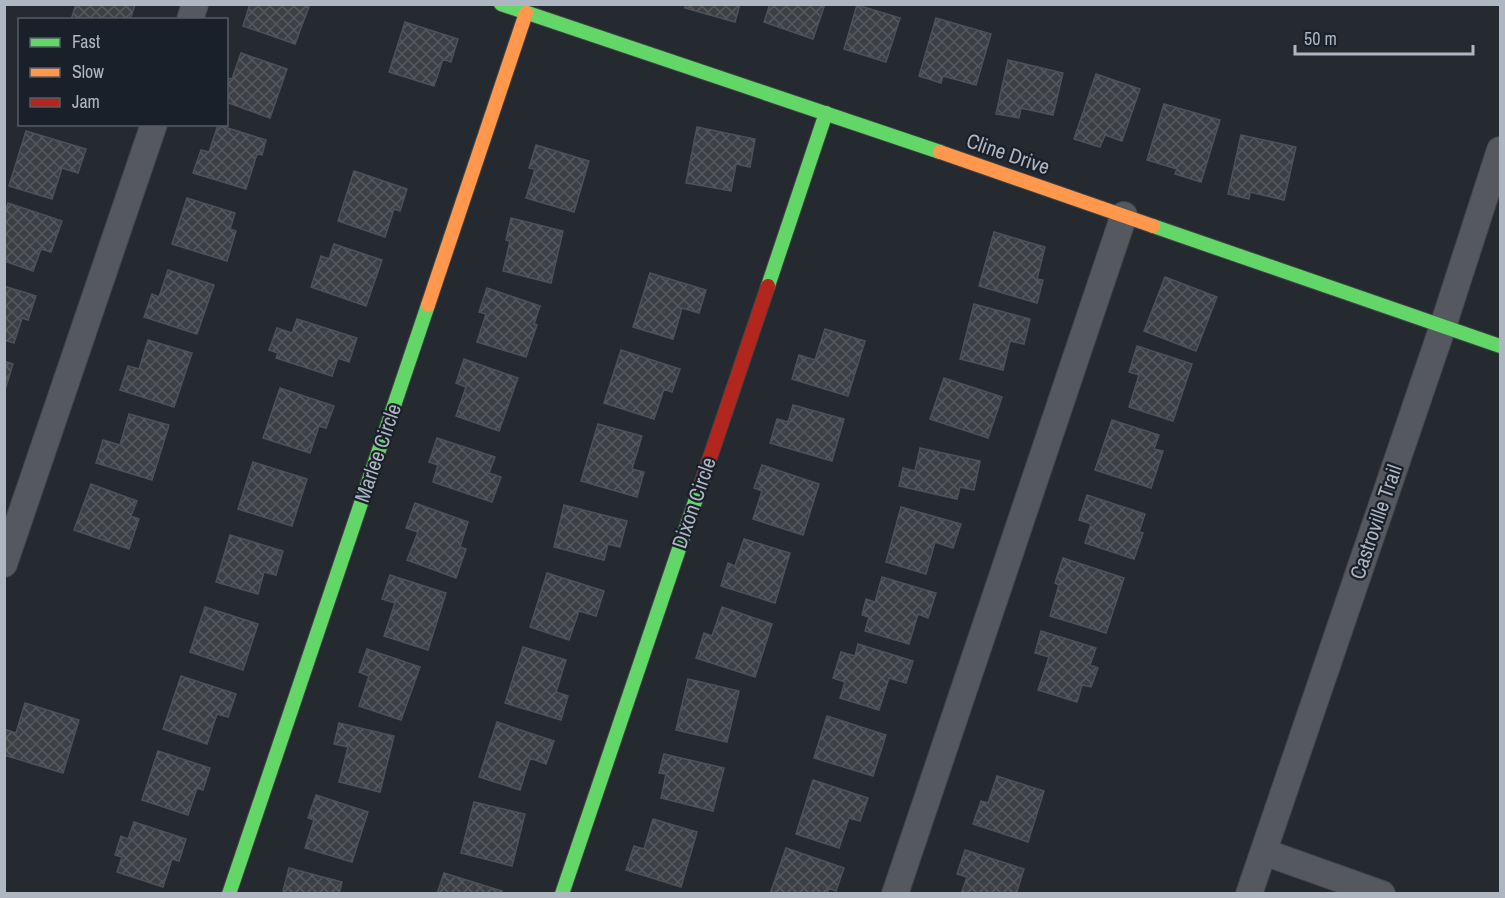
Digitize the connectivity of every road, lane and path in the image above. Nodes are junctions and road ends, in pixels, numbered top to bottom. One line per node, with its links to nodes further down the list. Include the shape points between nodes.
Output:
1 (501, 4): 2 (street, Cline Drive)
2 (526, 13): 3 (street, Cline Drive); 11 (street, Marlee Circle)
3 (826, 113): 6 (street, Cline Drive); 12 (street, Dixon Circle)
4 (153, 126): 9 (street)
5 (1500, 150): 7 (street, Castroville Trail)
6 (1124, 215): 7 (street, Cline Drive); 13 (street)
7 (1443, 326): 8 (street, Cline Drive); 10 (street, Castroville Trail)
8 (1500, 346)
9 (4, 564)
10 (1263, 852): 14 (street, Castroville Trail); 15 (street)
11 (229, 894)
12 (562, 894)
13 (895, 894)
14 (1249, 894)
15 (1382, 894)

